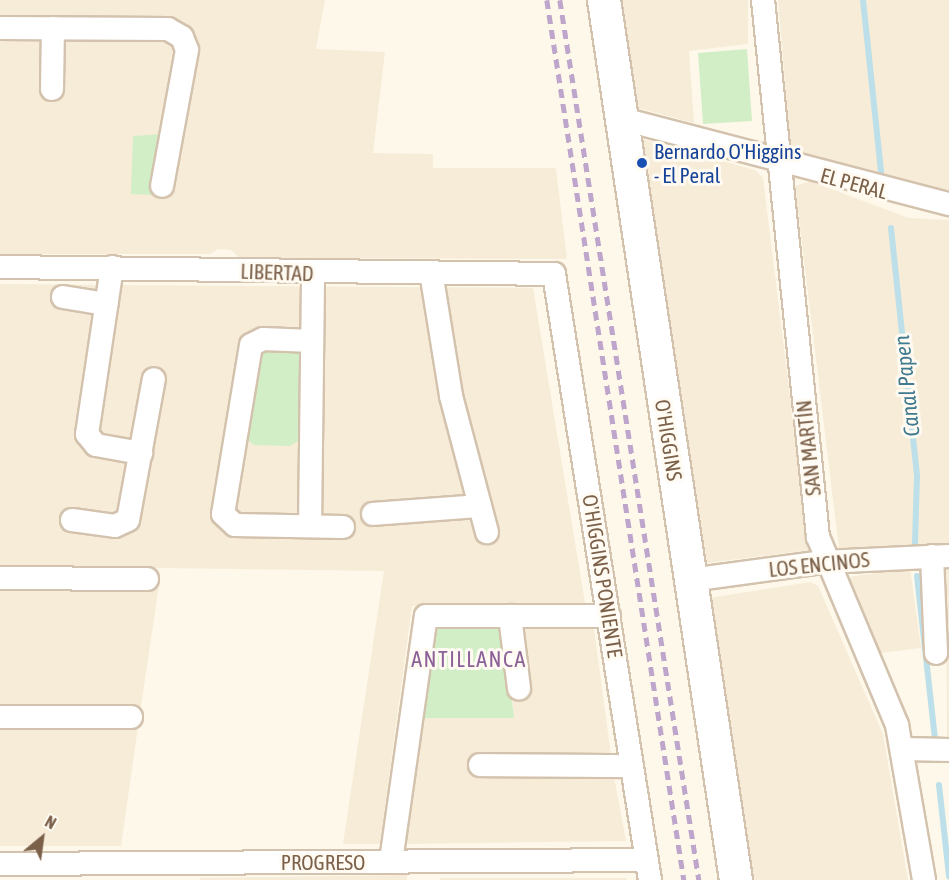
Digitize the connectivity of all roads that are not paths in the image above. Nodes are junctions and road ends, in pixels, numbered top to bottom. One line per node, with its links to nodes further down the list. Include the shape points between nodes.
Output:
1 (604, 0): 6 (street, O'HIGGINS)
2 (762, 0): 7 (street, SAN MARTÍN)
3 (0, 28): 4 (street)
4 (52, 28): 5 (street); 8 (street, via 168,29 182,37 187,50)
5 (52, 89)
6 (622, 119): 7 (street, EL PERAL); 30 (street, O'HIGGINS)
7 (777, 162): 9 (street, EL PERAL); 27 (street, SAN MARTÍN)
8 (162, 186)
9 (949, 204)
10 (0, 267): 11 (street, LIBERTAD)
11 (112, 267): 13 (street, LIBERTAD); 16 (street)
12 (431, 272): 13 (street, LIBERTAD); 14 (street, LIBERTAD); 20 (street, via 451,396)
13 (313, 273): 17 (street)
14 (554, 274): 32 (street, O'HIGGINS PONIENTE)
15 (63, 297): 16 (street)
16 (106, 304): 19 (street, via 87,434 96,445)
17 (312, 341): 23 (street); 23 (street, via 263,339 251,345 222,509 225,519 236,525)
18 (154, 379): 19 (street)
19 (141, 453): 22 (street, via 128,520 115,526)
20 (480, 506): 21 (street); 25 (street)
21 (372, 514)
22 (72, 520)
23 (310, 526): 24 (street)
24 (343, 527)
25 (487, 532)
26 (941, 556): 27 (street, LOS ENCINOS); 33 (street)
27 (825, 562): 30 (street, LOS ENCINOS); 37 (street, SAN MARTÍN)
28 (0, 579): 29 (street)
29 (147, 579)
30 (690, 580): 46 (street, O'HIGGINS)
31 (510, 616): 32 (street); 34 (street); 41 (street, via 426,616)
32 (609, 616): 40 (street, O'HIGGINS PONIENTE)
33 (936, 653)
34 (519, 688)
35 (0, 717): 36 (street)
36 (131, 717)
37 (904, 749): 38 (street); 47 (street, SAN MARTÍN)
38 (949, 750)
39 (480, 765): 40 (street)
40 (632, 766): 43 (street, O'HIGGINS PONIENTE)
41 (391, 861): 44 (street, PROGRESO); 45 (street, PROGRESO)
42 (0, 864): 44 (street, PROGRESO)
43 (648, 870): 45 (street, PROGRESO)
44 (183, 871)
45 (423, 871)
46 (736, 880)
47 (924, 880)

